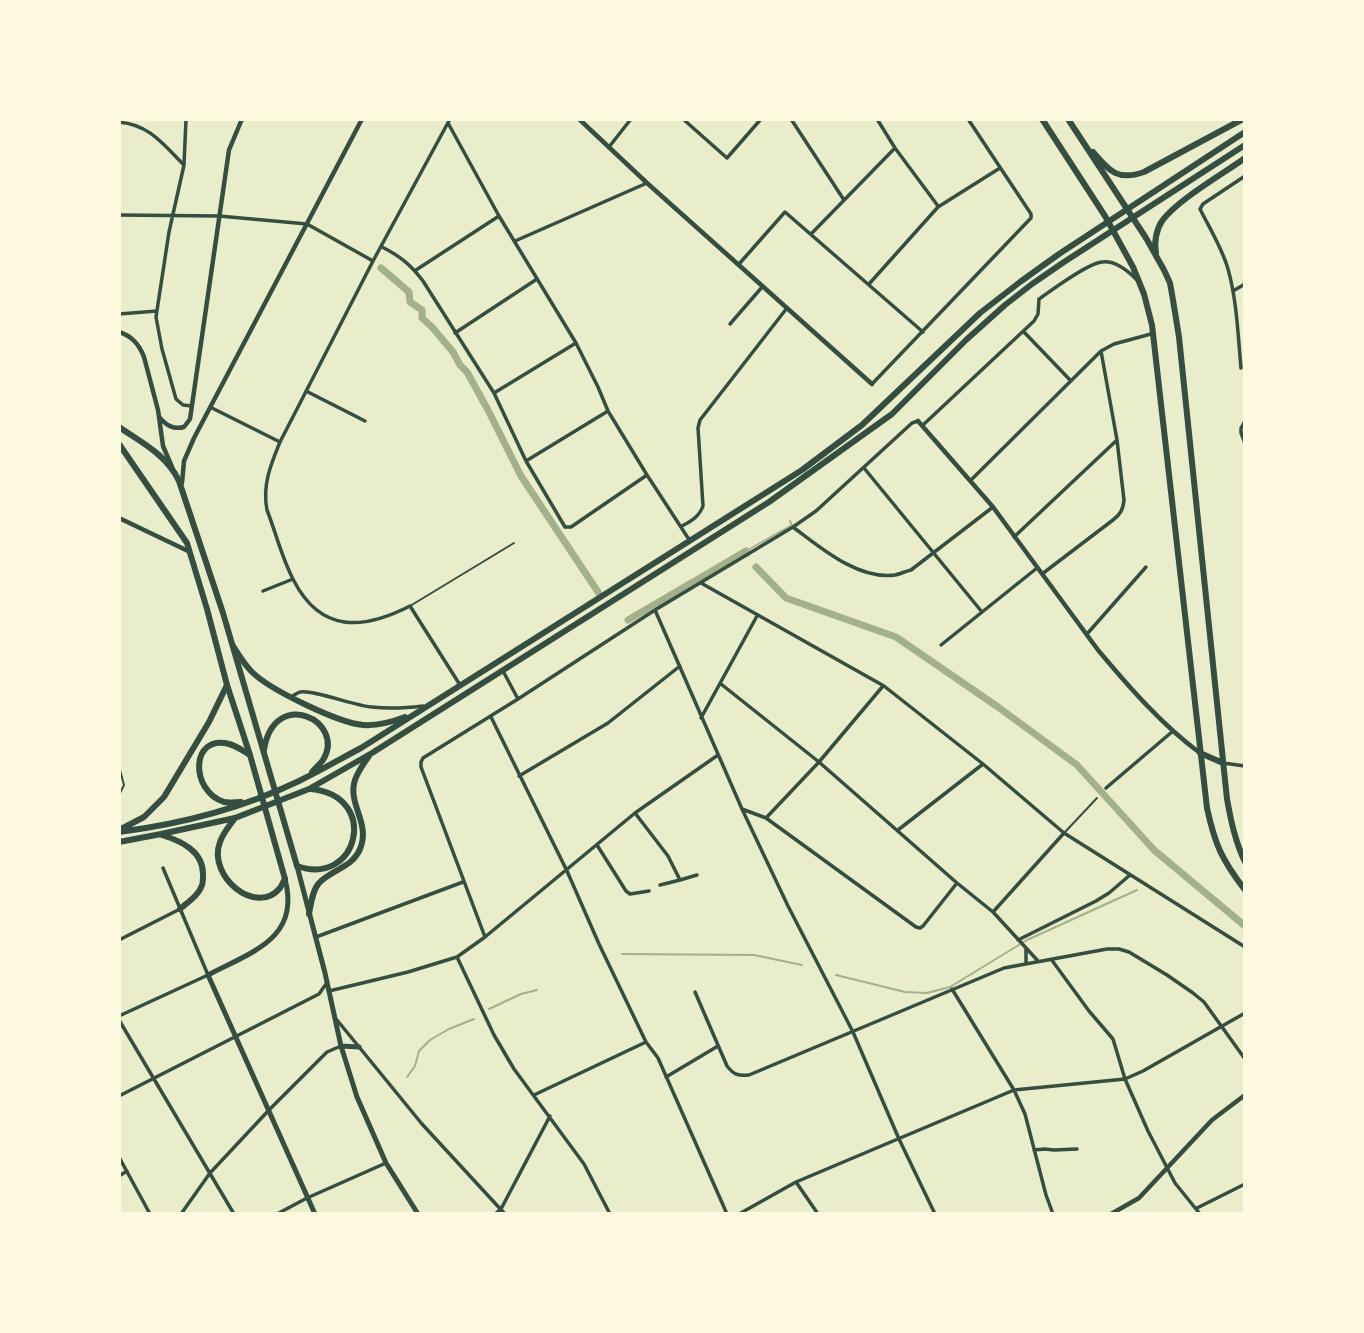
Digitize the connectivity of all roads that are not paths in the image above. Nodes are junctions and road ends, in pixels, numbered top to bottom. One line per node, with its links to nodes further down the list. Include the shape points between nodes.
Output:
1 (186, 119): 23 (street)
2 (243, 119): 31 (street, via 229,150)
3 (362, 119): 33 (street)
4 (579, 119): 20 (street)
5 (631, 119): 20 (street)
6 (683, 119): 7 (street, via 727,158)
7 (761, 119)
8 (791, 119): 27 (street)
9 (877, 119): 21 (street)
10 (968, 119): 24 (street)
11 (1042, 119): 46 (main road, via 1105,216)
12 (1068, 119): 18 (main road)
13 (1243, 119): 18 (main road, via 1127,177 1108,169)
14 (134, 121): 16 (street); 23 (street)
15 (449, 121): 32 (street); 36 (street)
16 (119, 122)
17 (1245, 132): 87 (main road, via 1020,282 834,447)
18 (1079, 135): 37 (main road)
19 (1245, 145): 105 (main road, via 1005,305 892,414 769,502)
20 (609, 148): 26 (street)
21 (895, 148): 27 (street); 28 (street)
22 (1245, 158): 37 (main road, via 1161,222 1155,241)
23 (184, 165): 30 (street)
24 (1000, 168): 28 (street); 53 (street, via 1031,218)
25 (1245, 176): 45 (street, via 1201,206 1222,251)
26 (647, 183): 35 (street); 39 (street)
27 (844, 201): 34 (street)
28 (938, 207): 42 (street)
29 (119, 215): 30 (street)
30 (172, 215): 31 (street); 48 (street)
31 (219, 216): 33 (street); 63 (street)
32 (499, 216): 35 (street); 40 (street)
33 (307, 224): 38 (street); 64 (street)
34 (812, 233): 39 (street, via 785,212); 42 (street)
35 (515, 241): 41 (street)
36 (382, 247): 38 (street); 40 (street)
37 (1158, 258): 125 (main road, via 1170,283 1179,338)
38 (373, 261): 61 (street)
39 (739, 264): 44 (street)
40 (415, 270): 54 (street)
41 (537, 279): 54 (street); 56 (street)
42 (869, 284): 53 (street)
43 (1245, 284): 45 (street)
44 (763, 286): 47 (street); 50 (street)
45 (1233, 291): 58 (street)
46 (1144, 294): 51 (street, via 1126,269 1100,262 1039,299 1036,318); 55 (main road)
47 (787, 308): 60 (street); 84 (street, via 699,420 703,506)
48 (157, 311): 49 (street); 63 (street, via 174,396)
49 (119, 314)
50 (730, 324)
51 (1023, 331): 59 (street); 69 (street)
52 (119, 332): 66 (street, via 132,338 142,351)
53 (923, 332): 60 (street)
54 (455, 333): 62 (street)
55 (1154, 334): 57 (street); 117 (main road)
56 (576, 343): 62 (street); 65 (street)
57 (1101, 351): 59 (street); 72 (street)
58 (1241, 368)
59 (1071, 381): 80 (street)
60 (873, 384)
61 (306, 391): 67 (street); 73 (street)
62 (494, 393): 76 (street)
63 (192, 406): 66 (street, via 184,427 172,428)
64 (210, 407): 73 (street); 81 (street, via 184,461)
65 (608, 411): 76 (street); 79 (street)
66 (159, 417): 77 (street, via 163,446)
67 (365, 421)
68 (1245, 421): 71 (street)
69 (920, 423): 78 (street, via 912,423); 80 (street)
70 (119, 428): 77 (main road)
71 (1243, 428): 74 (street)
72 (1116, 440): 86 (street); 93 (street, via 1123,509)
73 (280, 442): 94 (street, via 265,499)
74 (1245, 443)
75 (119, 444): 90 (main road)
76 (526, 461): 79 (street, via 568,528)
77 (173, 468): 81 (main road)
78 (863, 468): 85 (street); 89 (street)
79 (647, 475): 84 (street)
80 (971, 480): 82 (street)
81 (182, 488): 103 (main road)
82 (993, 507): 86 (street); 89 (street)
83 (119, 518): 90 (street)
84 (682, 526): 87 (street)
85 (793, 527): 89 (street, via 828,554 869,573 896,575 911,570); 95 (street)
86 (1014, 537): 92 (street)
87 (690, 541): 108 (main road)
88 (514, 543): 97 (lane)
89 (933, 552): 99 (street)
90 (190, 554): 107 (main road)
91 (1146, 567): 101 (street)
92 (1037, 568): 93 (street); 99 (street)
93 (1042, 574): 101 (street)
94 (293, 579): 96 (street); 97 (street, via 312,605 337,621 374,621)
95 (701, 583): 98 (street); 100 (street)
96 (263, 591)
97 (410, 606): 108 (street)
98 (655, 610): 104 (street); 111 (street)
99 (982, 612): 102 (street)
100 (757, 616): 106 (street); 109 (street)
101 (1087, 634): 116 (street)
102 (941, 645)
103 (233, 646): 110 (main road, via 253,673); 119 (main road)
104 (680, 667): 115 (street); 129 (street, via 607,723)
105 (503, 671): 111 (street); 120 (main road)
106 (721, 684): 115 (street); 124 (street)
107 (227, 685): 121 (main road); 141 (main road, via 164,797 144,817)
108 (460, 685): 112 (main road)
109 (884, 685): 124 (street); 126 (street)
110 (290, 697): 112 (street, via 310,692 372,707); 113 (main road, via 362,725 394,722)
111 (518, 699): 114 (street)
112 (428, 706): 113 (main road)
113 (417, 713): 130 (main road)
114 (490, 716): 129 (street); 154 (street, via 421,762)
115 (701, 718): 123 (street)
116 (1173, 731): 118 (street); 131 (street)
117 (1198, 734): 118 (street); 122 (main road)
118 (1186, 743): 122 (street)
119 (264, 750): 130 (main road, via 271,727 280,719 303,715 314,720 328,739 327,751); 147 (main road)
120 (372, 753): 132 (main road); 161 (main road, via 355,779 353,793 362,820 361,847 355,860 318,884)
121 (250, 754): 135 (main road, via 232,745 214,744 205,748 199,768 200,779 216,798 226,803); 152 (main road)
122 (1200, 754): 125 (main road); 157 (main road, via 1213,835)
123 (718, 755): 136 (street); 137 (street)
124 (819, 762): 139 (street); 140 (street)
125 (1223, 763): 128 (street); 146 (main road, via 1233,830)
126 (983, 764): 140 (street); 142 (street)
127 (119, 766): 133 (lane, via 124,785)
128 (1245, 766)
129 (519, 776): 149 (street)
130 (306, 777): 135 (main road)
131 (1106, 788)
132 (309, 789): 138 (main road); 147 (main road, via 338,797 354,822 354,837 349,851 325,869)
133 (119, 795)
134 (1097, 798): 142 (lane)
135 (250, 801): 141 (main road, via 161,826)
136 (741, 809): 139 (street); 181 (street)
137 (635, 813): 145 (street); 153 (street)
138 (235, 818): 143 (main road); 152 (main road, via 218,854 225,878 246,895 265,897 279,889)
139 (766, 818): 155 (street, via 916,928 923,926)
140 (898, 830): 155 (street)
141 (119, 831)
142 (1064, 833): 151 (street); 160 (street)
143 (161, 834): 144 (main road); 159 (main road, via 195,851 203,866 202,884)
144 (119, 842)
145 (597, 845): 149 (street); 158 (street, via 626,891)
146 (1245, 862)
147 (297, 866): 161 (main road)
148 (163, 868): 159 (street)
149 (567, 871): 163 (street); 183 (street)
150 (697, 875): 153 (street)
151 (1130, 875): 165 (street, via 1110,893); 166 (street)
152 (285, 878): 172 (main road, via 288,909 274,937)
153 (680, 880): 156 (street)
154 (463, 881): 162 (street); 163 (street)
155 (957, 883): 160 (street)
156 (660, 885)
157 (1245, 890)
158 (649, 891)
159 (180, 909): 164 (street); 172 (street)
160 (993, 912): 165 (street)
161 (309, 914): 162 (main road)
162 (316, 937): 173 (main road)
163 (485, 937): 168 (street)
164 (119, 940)
165 (1019, 941): 167 (street)
166 (1245, 947)
167 (1026, 948): 170 (street); 171 (street)
168 (457, 957): 175 (street); 192 (street, via 494,1035)
169 (1051, 959): 170 (street); 180 (street, via 1107,949 1129,952 1193,993); 190 (street, via 1113,1039)
170 (1039, 961): 171 (street)
171 (1026, 964): 174 (street)
172 (208, 975): 179 (street); 182 (main road)
173 (327, 982): 175 (main road); 182 (street, via 319,994)
174 (952, 989): 181 (street); 191 (street)
175 (329, 990): 178 (main road)
176 (695, 992): 185 (street)
177 (1245, 1013): 180 (street)
178 (335, 1017): 184 (main road); 186 (street)
179 (119, 1018): 189 (street)
180 (1221, 1026): 187 (street); 190 (street)
181 (853, 1032): 185 (street, via 749,1075 733,1073); 197 (street)
182 (235, 1038): 189 (street); 195 (main road)
183 (646, 1042): 188 (street); 192 (street)
184 (341, 1046): 186 (main road); 195 (street, via 327,1052); 201 (main road)
185 (718, 1046): 188 (street)
186 (359, 1047): 210 (street)
187 (1245, 1059)
188 (666, 1077): 220 (street)
189 (153, 1079): 194 (street); 204 (street)
190 (1125, 1079): 191 (street); 202 (street)
191 (1014, 1090): 197 (street); 199 (street)
192 (534, 1095): 196 (street)
193 (1245, 1095): 202 (street, via 1212,1120)
194 (119, 1096)
195 (269, 1110): 204 (street); 208 (main road)
196 (550, 1116): 210 (street); 219 (street, via 584,1164)
197 (899, 1139): 206 (street); 223 (street)
198 (1077, 1149): 199 (street)
199 (1034, 1150): 224 (street)
200 (119, 1157): 203 (street)
201 (386, 1163): 208 (street); 216 (main road)
202 (1167, 1167): 209 (street); 225 (street, via 1139,1198)
203 (127, 1171): 205 (street); 211 (street)
204 (210, 1173): 212 (street); 213 (street)
205 (119, 1176)
206 (796, 1182): 221 (street); 222 (street)
207 (1245, 1184): 209 (street)
208 (307, 1198): 214 (street); 215 (main road)
209 (1196, 1208): 226 (street)
210 (501, 1209): 217 (street); 218 (street)
211 (150, 1214)
212 (181, 1214)
213 (234, 1214)
214 (277, 1214)
215 (315, 1214)
216 (418, 1214)
217 (495, 1214)
218 (505, 1214)
219 (610, 1214)
220 (727, 1214)
221 (739, 1214)
222 (818, 1214)
223 (935, 1214)
224 (1053, 1214)
225 (1111, 1214)
226 (1200, 1214)

